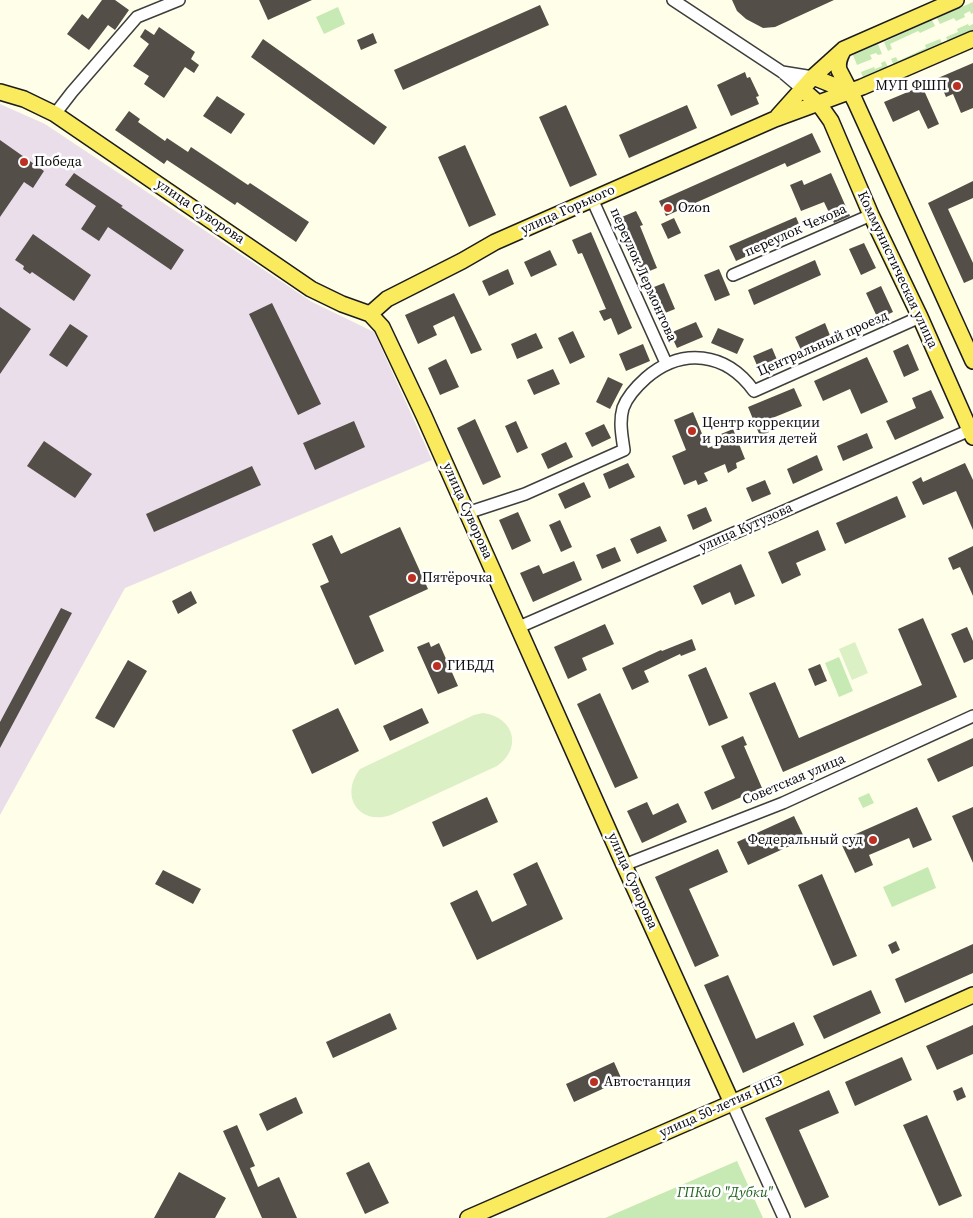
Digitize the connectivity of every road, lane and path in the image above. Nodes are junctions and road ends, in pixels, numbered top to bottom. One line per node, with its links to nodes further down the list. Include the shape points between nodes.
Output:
1 (179, 0): 12 (street, via 137,17)
2 (673, 0): 6 (street)
3 (956, 0): 5 (main road)
4 (973, 39): 10 (main road, улица Горького)
5 (844, 49): 7 (main road); 10 (main road, via 837,65)
6 (782, 72): 7 (street); 8 (street)
7 (813, 76): 8 (main road); 10 (main road)
8 (802, 89): 11 (main road, Коммунистическая улица); 13 (main road)
9 (0, 92): 12 (main road, улица Суворова)
10 (850, 92): 11 (main road, улица Горького); 19 (main road)
11 (819, 104): 13 (main road, улица Горького); 15 (main road, Коммунистическая улица, via 831,121)
12 (55, 114): 17 (main road, улица Суворова, via 311,289)
13 (775, 119): 14 (main road, улица Горького)
14 (592, 199): 17 (main road, улица Горького, via 494,242 387,298); 20 (street, переулок Лермонтова)
15 (871, 215): 16 (street, переулок Чехова); 18 (main road, Коммунистическая улица)
16 (733, 275)
17 (370, 314): 22 (main road, улица Суворова, via 382,326)
18 (920, 317): 20 (street, Центральный проезд, via 754,391 729,366 704,357); 21 (main road, Коммунистическая улица)
19 (973, 361)
20 (666, 363): 22 (street, Центральный проезд, via 636,386 623,408 620,429 624,450 525,494)
21 (972, 432): 23 (street, улица Кутузова)
22 (467, 513): 23 (main road, улица Суворова)
23 (519, 627): 25 (main road, улица Суворова)
24 (973, 716): 25 (street, Советская улица, via 783,803)
25 (624, 865): 27 (main road, улица Суворова)
26 (973, 995): 27 (main road, улица 50-летия НПЗ)
27 (732, 1103): 28 (main road, улица 50-летия НПЗ); 29 (street, улица Суворова)
28 (468, 1218)
29 (784, 1218)

